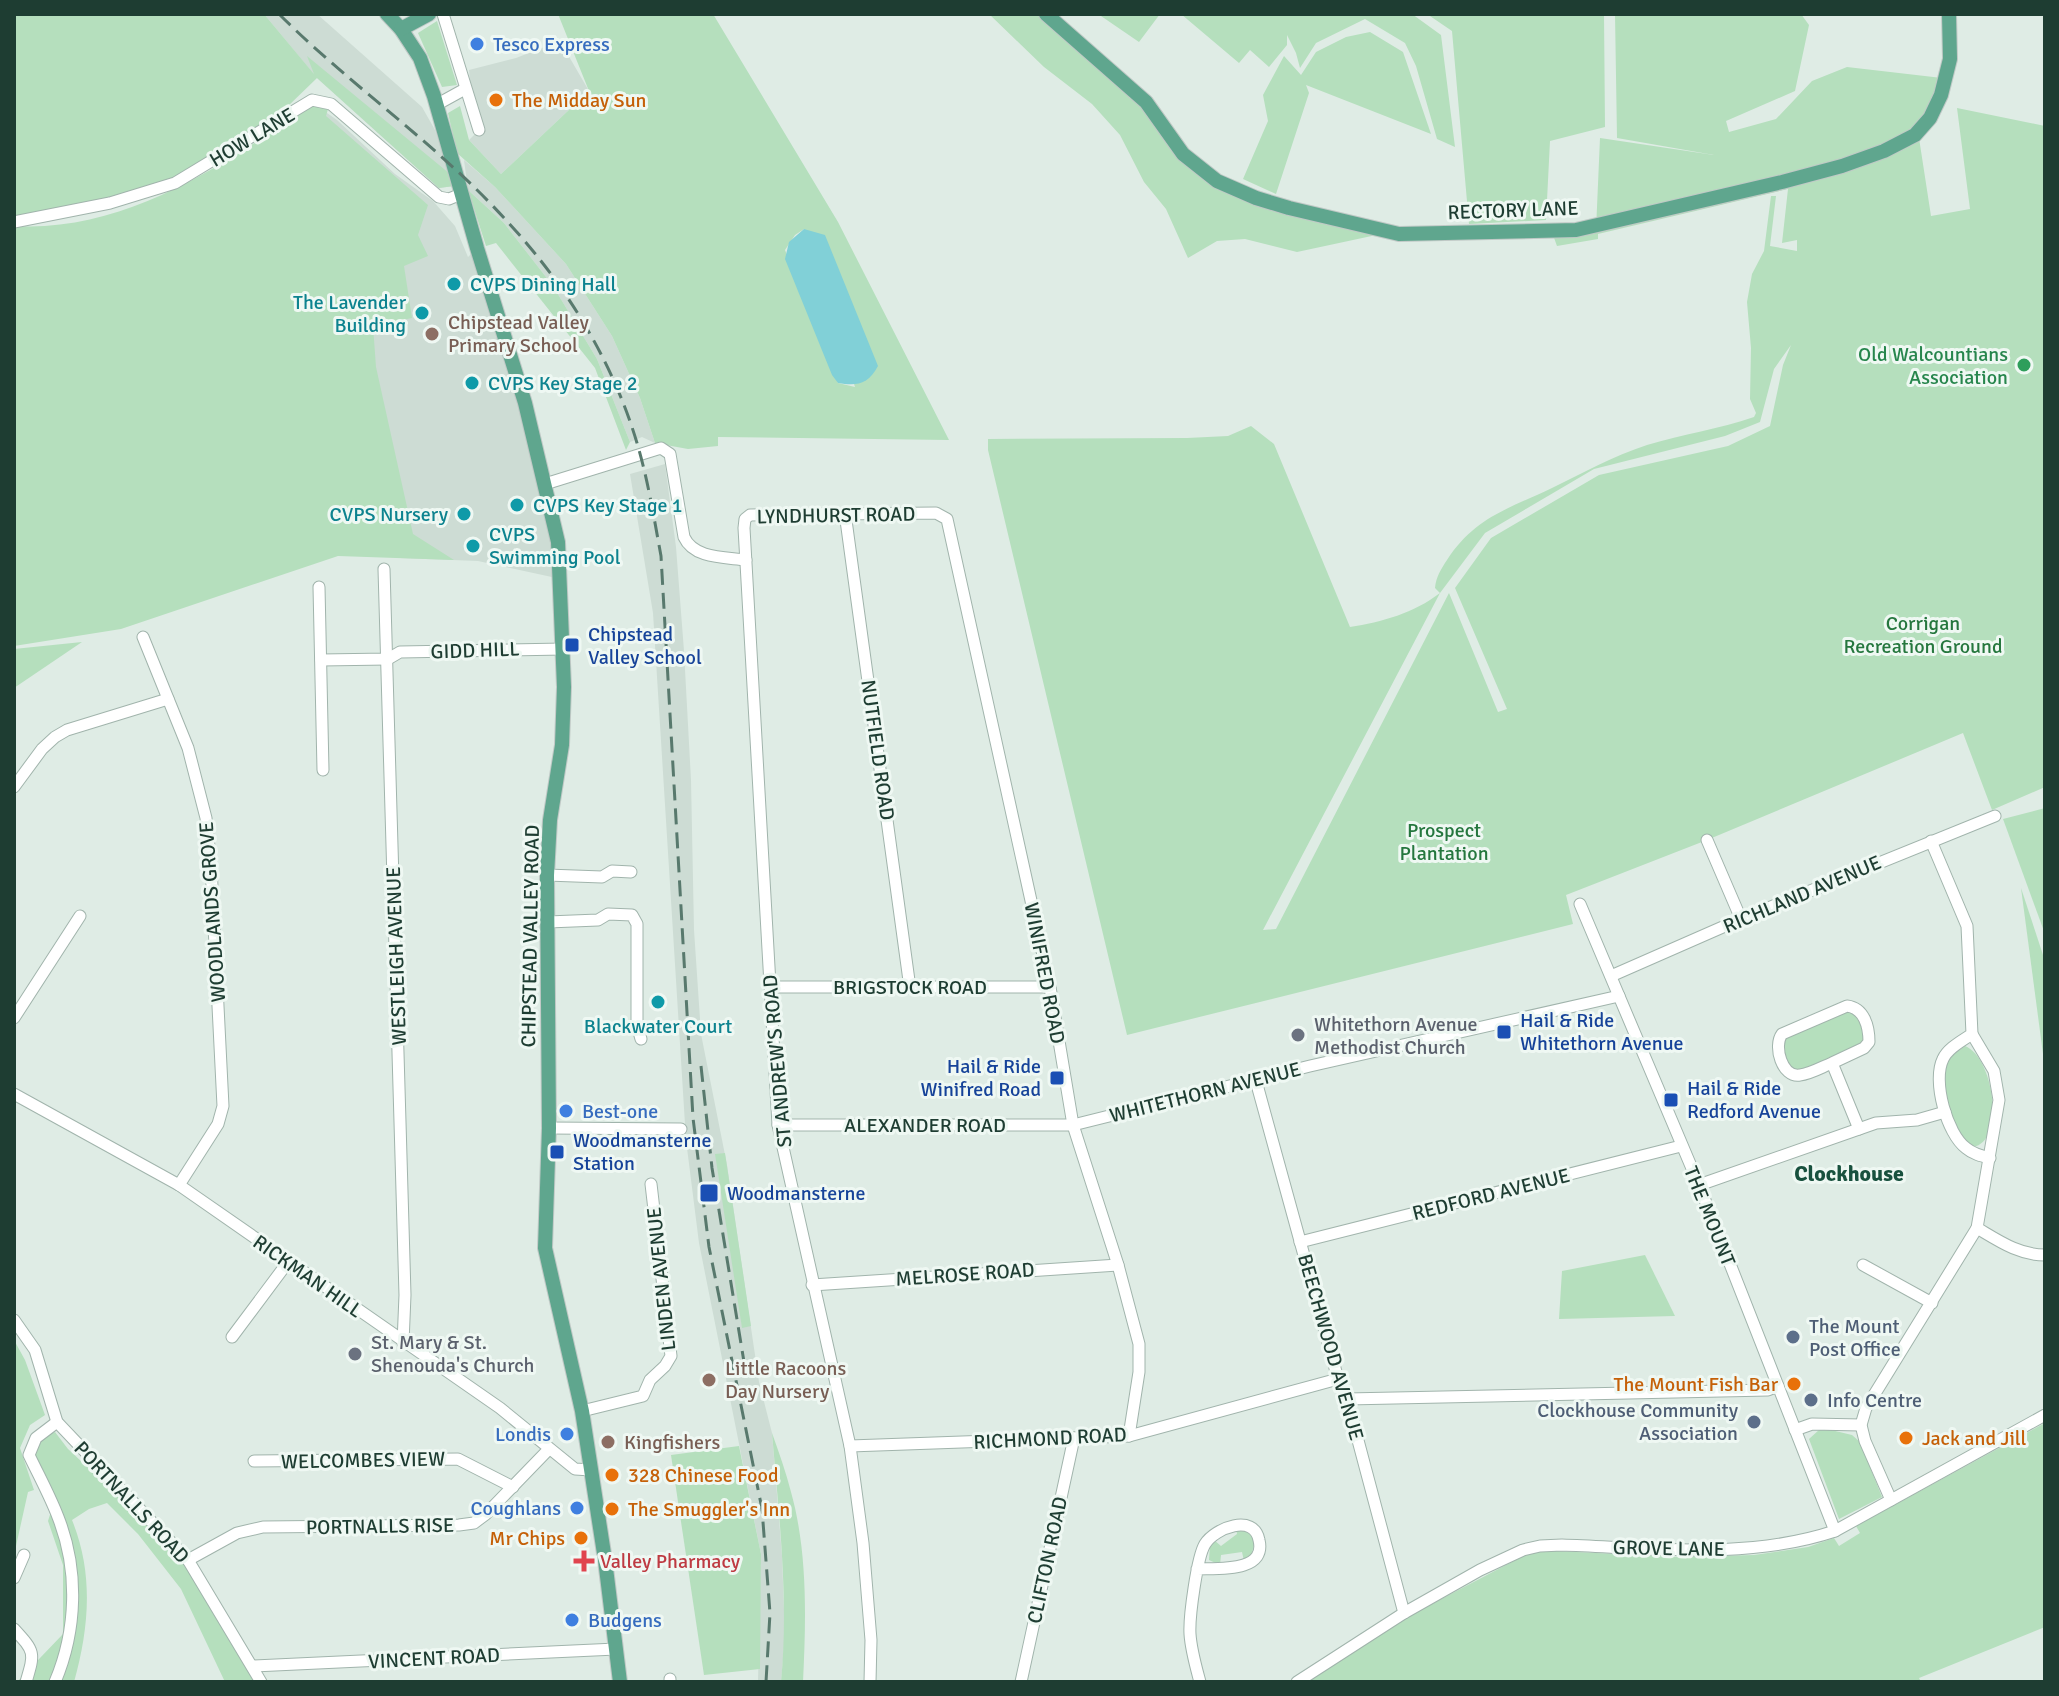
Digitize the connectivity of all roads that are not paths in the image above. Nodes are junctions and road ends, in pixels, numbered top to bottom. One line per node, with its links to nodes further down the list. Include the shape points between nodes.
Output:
1 (387, 14): 6 (main road, CHIPSTEAD VALLEY ROAD)
2 (429, 14): 6 (main road)
3 (443, 14): 7 (street)
4 (1046, 14): 5 (main road, RECTORY LANE, via 1146,102 1183,154 1217,181 1256,198 1399,234 1576,230 1797,178 1884,151 1915,135 1941,95 1950,59)
5 (1949, 14)
6 (401, 29): 8 (main road, CHIPSTEAD VALLEY ROAD, via 420,58)
7 (465, 89): 8 (street); 9 (street)
8 (436, 105): 10 (main road, CHIPSTEAD VALLEY ROAD)
9 (479, 130)
10 (461, 194): 11 (street, HOW LANE, via 439,197 331,104 312,100 175,183 110,203); 12 (main road, CHIPSTEAD VALLEY ROAD, via 513,359)
11 (14, 222)
12 (545, 484): 16 (street, via 663,448 670,454 689,546 702,554); 20 (main road, CHIPSTEAD VALLEY ROAD, via 558,542)
13 (845, 513): 14 (street, LYNDHURST ROAD); 15 (street, LYNDHURST ROAD, via 752,514); 38 (street, NUTFIELD ROAD)
14 (936, 513): 37 (street, WINIFRED ROAD, via 948,523)
15 (744, 528): 16 (street, ST ANDREW'S ROAD)
16 (746, 560): 36 (street, ST ANDREW'S ROAD)
17 (384, 569): 21 (street, WESTLEIGH AVENUE)
18 (319, 587): 22 (street)
19 (143, 637): 23 (street, WOODLANDS GROVE)
20 (564, 649): 21 (street, GIDD HILL, via 400,652); 30 (main road, CHIPSTEAD VALLEY ROAD, via 563,736)
21 (388, 659): 22 (street, GIDD HILL); 67 (street, WESTLEIGH AVENUE)
22 (321, 660): 24 (street)
23 (168, 699): 25 (street, via 67,730 55,737); 55 (street, WOODLANDS GROVE, via 188,748 206,818 223,1097 218,1124)
24 (323, 770)
25 (14, 787)
26 (1995, 816): 28 (street, RICHLAND AVENUE)
27 (1707, 840): 33 (street)
28 (1931, 841): 33 (street, RICHLAND AVENUE); 41 (street, via 1967,926)
29 (631, 872): 30 (street)
30 (547, 875): 34 (main road, CHIPSTEAD VALLEY ROAD)
31 (1580, 904): 35 (street, THE MOUNT)
32 (80, 916): 40 (street)
33 (1741, 919): 35 (street, RICHLAND AVENUE)
34 (548, 922): 42 (street, via 632,915 637,924); 49 (main road, CHIPSTEAD VALLEY ROAD)
35 (1611, 976): 39 (street, THE MOUNT)
36 (770, 987): 38 (street, BRIGSTOCK ROAD); 47 (street, ST ANDREW'S ROAD)
37 (1050, 987): 38 (street, BRIGSTOCK ROAD); 48 (street, WINIFRED ROAD)
38 (910, 988)
39 (1619, 996): 44 (street, WHITETHORN AVENUE); 52 (street, THE MOUNT)
40 (14, 1018)
41 (1972, 1034): 46 (street, via 1943,1057 1939,1081); 53 (street, via 1994,1071 1999,1100)
42 (641, 1039)
43 (1832, 1063): 43 (street, via 1791,1074 1778,1040 1853,1007 1866,1023 1869,1042); 51 (street)
44 (1256, 1081): 48 (street, WHITETHORN AVENUE); 58 (street, BEECHWOOD AVENUE)
45 (14, 1094): 55 (street, RICKMAN HILL)
46 (1945, 1112): 51 (street); 53 (street, via 1964,1147)
47 (778, 1125): 48 (street, ALEXANDER ROAD); 63 (street, ST ANDREW'S ROAD)
48 (1073, 1125): 61 (street, WINIFRED ROAD)
49 (549, 1128): 50 (street); 71 (main road, CHIPSTEAD VALLEY ROAD, via 545,1248)
50 (681, 1129)
51 (1859, 1129): 56 (street)
52 (1681, 1146): 56 (street, THE MOUNT); 58 (street, REDFORD AVENUE)
53 (1990, 1158): 57 (street)
54 (651, 1184): 71 (street, LINDEN AVENUE, via 671,1356 643,1396)
55 (179, 1185): 60 (street, RICKMAN HILL)
56 (1699, 1185): 69 (street, THE MOUNT)
57 (1977, 1228): 59 (street, via 2009,1247); 64 (street)
58 (1300, 1242): 68 (street, BEECHWOOD AVENUE)
59 (2045, 1255)
60 (288, 1262): 66 (street); 67 (street, RICKMAN HILL)
61 (1118, 1265): 63 (street, MELROSE ROAD); 76 (street, WINIFRED ROAD, via 1139,1344)
62 (1863, 1265): 64 (street)
63 (812, 1285): 78 (street, ST ANDREW'S ROAD)
64 (1932, 1303): 74 (street, via 1866,1408)
65 (14, 1320): 73 (street, PORTNALLS ROAD, via 35,1350)
66 (232, 1337)
67 (403, 1343): 79 (street, RICKMAN HILL, via 500,1408)
68 (1338, 1379): 70 (street, BEECHWOOD AVENUE); 76 (street, RICHMOND ROAD)
69 (1778, 1386): 70 (street); 75 (street, THE MOUNT)
70 (1347, 1399): 89 (street, BEECHWOOD AVENUE)
71 (582, 1411): 81 (main road, CHIPSTEAD VALLEY ROAD)
72 (2045, 1415): 83 (street, GROVE LANE)
73 (57, 1422): 86 (street, PORTNALLS ROAD); 94 (street, via 36,1438 29,1455 58,1517 73,1587 71,1627)
74 (1861, 1425): 75 (street, via 1812,1424); 83 (street)
75 (1795, 1430): 84 (street, THE MOUNT)
76 (1129, 1436): 77 (street, RICHMOND ROAD)
77 (1074, 1438): 78 (street, RICHMOND ROAD); 98 (street, CLIFTON ROAD)
78 (850, 1446): 97 (street, ST ANDREW'S ROAD, via 865,1557)
79 (549, 1449): 81 (street, RICKMAN HILL, via 575,1469); 82 (street, PORTNALLS RISE)
80 (254, 1461): 82 (street, WELCOMBES VIEW, via 458,1459)
81 (591, 1470): 91 (main road, CHIPSTEAD VALLEY ROAD)
82 (513, 1487): 86 (street, PORTNALLS RISE, via 467,1525 263,1527 237,1533)
83 (1891, 1500): 84 (street, GROVE LANE)
84 (1835, 1531): 89 (street, GROVE LANE, via 1781,1545 1714,1550 1540,1546 1480,1570)
85 (24, 1555): 88 (street)
86 (188, 1560): 92 (street, PORTNALLS ROAD)
87 (1197, 1569): 87 (street, via 1205,1544 1216,1533 1245,1525 1259,1538 1259,1551 1251,1562); 99 (street, via 1190,1633)
88 (14, 1578)
89 (1404, 1613): 100 (street, GROVE LANE)
90 (14, 1629): 93 (street, via 33,1653)
91 (616, 1649): 92 (street, VINCENT ROAD); 96 (main road, CHIPSTEAD VALLEY ROAD)
92 (253, 1666): 95 (street, PORTNALLS ROAD)
93 (26, 1682)
94 (55, 1682)
95 (261, 1682)
96 (620, 1682)
97 (870, 1682)
98 (1021, 1682)
99 (1200, 1682)
100 (1297, 1682)

